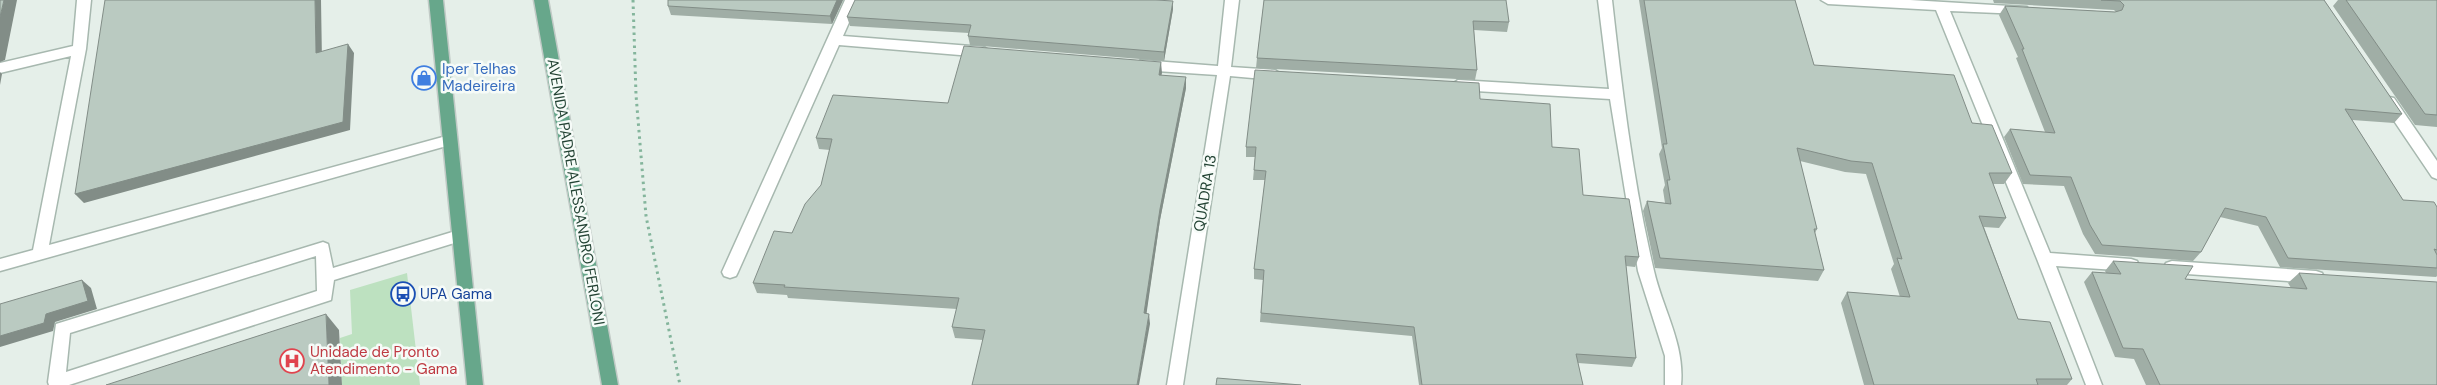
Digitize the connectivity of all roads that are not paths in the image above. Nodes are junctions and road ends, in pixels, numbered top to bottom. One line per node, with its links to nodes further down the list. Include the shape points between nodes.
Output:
1 (84, 0): 11 (street)
2 (436, 0): 20 (main road)
3 (541, 0): 30 (main road, AVENIDA PADRE ALESSANDRO FERLONI)
4 (852, 0): 10 (street)
5 (1232, 0): 15 (street, QUADRA 13)
6 (1604, 0): 19 (street)
7 (1828, 0): 8 (street)
8 (1941, 6): 9 (street); 24 (street)
9 (2040, 11)
10 (836, 40): 12 (street); 26 (street)
11 (79, 49): 14 (street); 23 (street)
12 (995, 53)
13 (1125, 63): 15 (street)
14 (0, 68)
15 (1224, 72): 16 (street); 31 (street, QUADRA 13)
16 (1293, 76)
17 (1440, 84): 19 (street)
18 (2381, 91): 21 (street)
19 (1616, 94): 32 (street, via 1647,273 1673,357)
20 (450, 140): 22 (main road); 23 (street)
21 (2437, 173)
22 (459, 236): 27 (street); 29 (main road)
23 (40, 254): 25 (street)
24 (2045, 259): 28 (street); 33 (street)
25 (0, 265)
26 (730, 272)
27 (326, 276): 27 (street, via 323,248 62,329 56,382 326,295)
28 (2329, 278)
29 (475, 385)
30 (610, 385)
31 (1176, 385)
32 (1673, 385)
33 (2094, 385)

